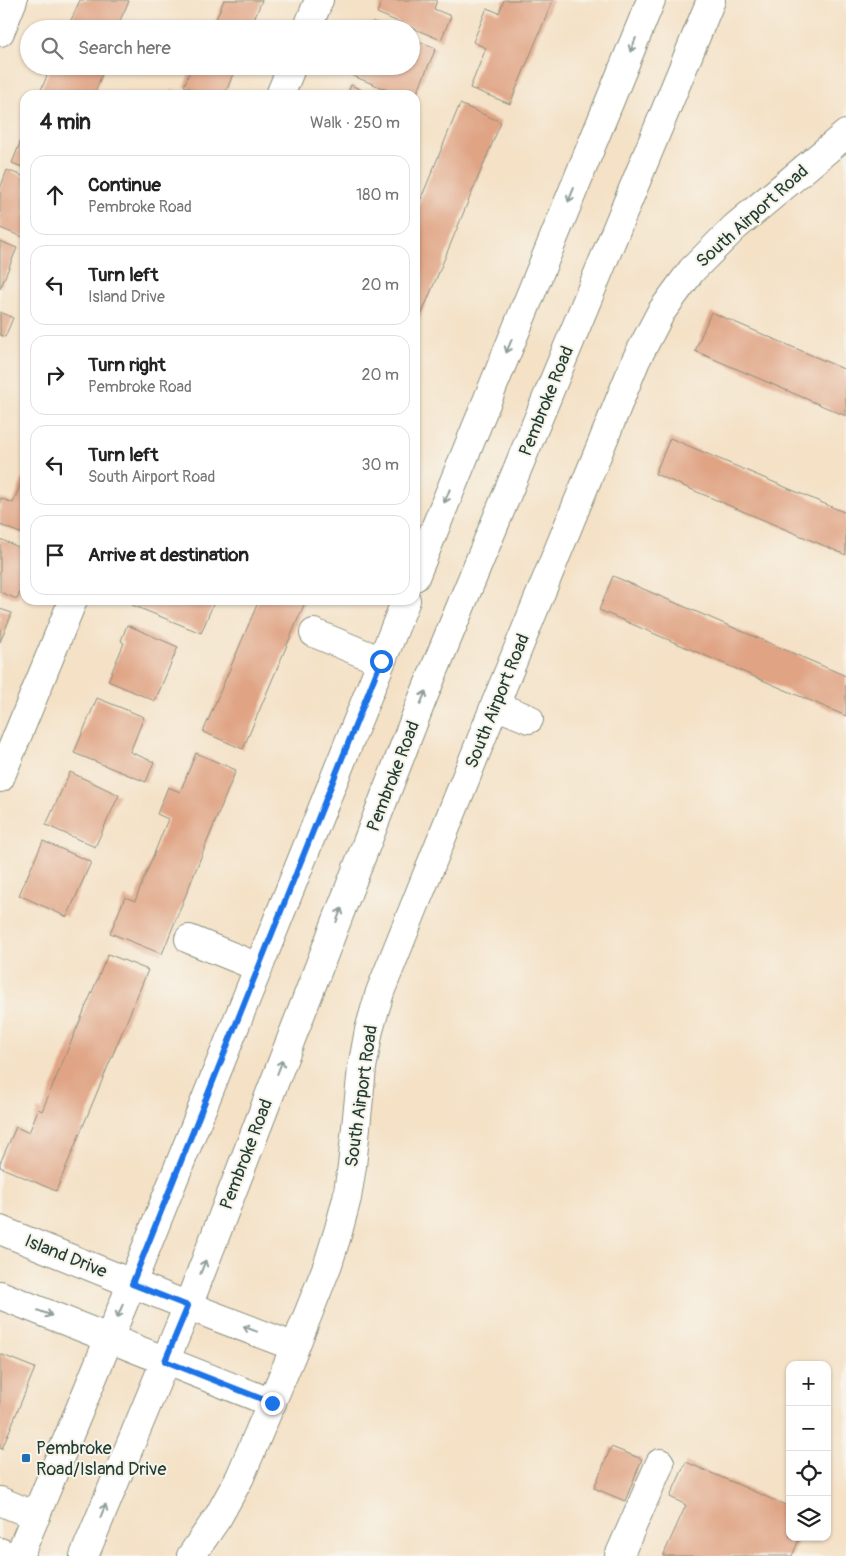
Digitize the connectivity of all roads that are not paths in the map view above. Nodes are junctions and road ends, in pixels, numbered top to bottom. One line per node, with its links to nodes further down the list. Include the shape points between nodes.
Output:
1 (13, 0): 6 (main road)
2 (319, 0): 5 (main road)
3 (651, 0): 10 (main road, one-way to 10)
4 (711, 0): 23 (main road, Pembroke Road, one-way to 4, via 422,700)
5 (311, 20)
6 (0, 32)
7 (288, 75): 8 (main road)
8 (282, 90)
9 (846, 134): 15 (main road, South Airport Road, via 716,245 692,270 661,312 636,360)
10 (420, 565)
11 (71, 605): 17 (main road)
12 (404, 605): 14 (main road)
13 (314, 633): 14 (main road)
14 (381, 661): 19 (main road)
15 (495, 705): 16 (main road); 25 (main road, South Airport Road, via 380,992 362,1068 352,1166 343,1215)
16 (529, 719)
17 (0, 778)
18 (189, 939): 19 (main road)
19 (258, 967): 21 (main road)
20 (0, 1230): 21 (main road, Island Drive)
21 (132, 1284): 23 (main road, Island Drive); 24 (main road, one-way to 24)
22 (0, 1295): 24 (main road, one-way to 24)
23 (188, 1306): 25 (main road, one-way to 23); 26 (main road, Pembroke Road)
24 (109, 1339): 26 (main road); 30 (main road)
25 (296, 1347): 27 (main road, South Airport Road)
26 (165, 1361): 27 (main road); 34 (main road, Pembroke Road, one-way to 26)
27 (272, 1403): 35 (main road, South Airport Road, via 240,1477)
28 (660, 1463): 36 (main road)
29 (0, 1501): 30 (main road)
30 (36, 1516): 33 (main road)
31 (0, 1552): 32 (main road)
32 (9, 1556)
33 (19, 1556)
34 (84, 1556)
35 (191, 1556)
36 (619, 1556)

